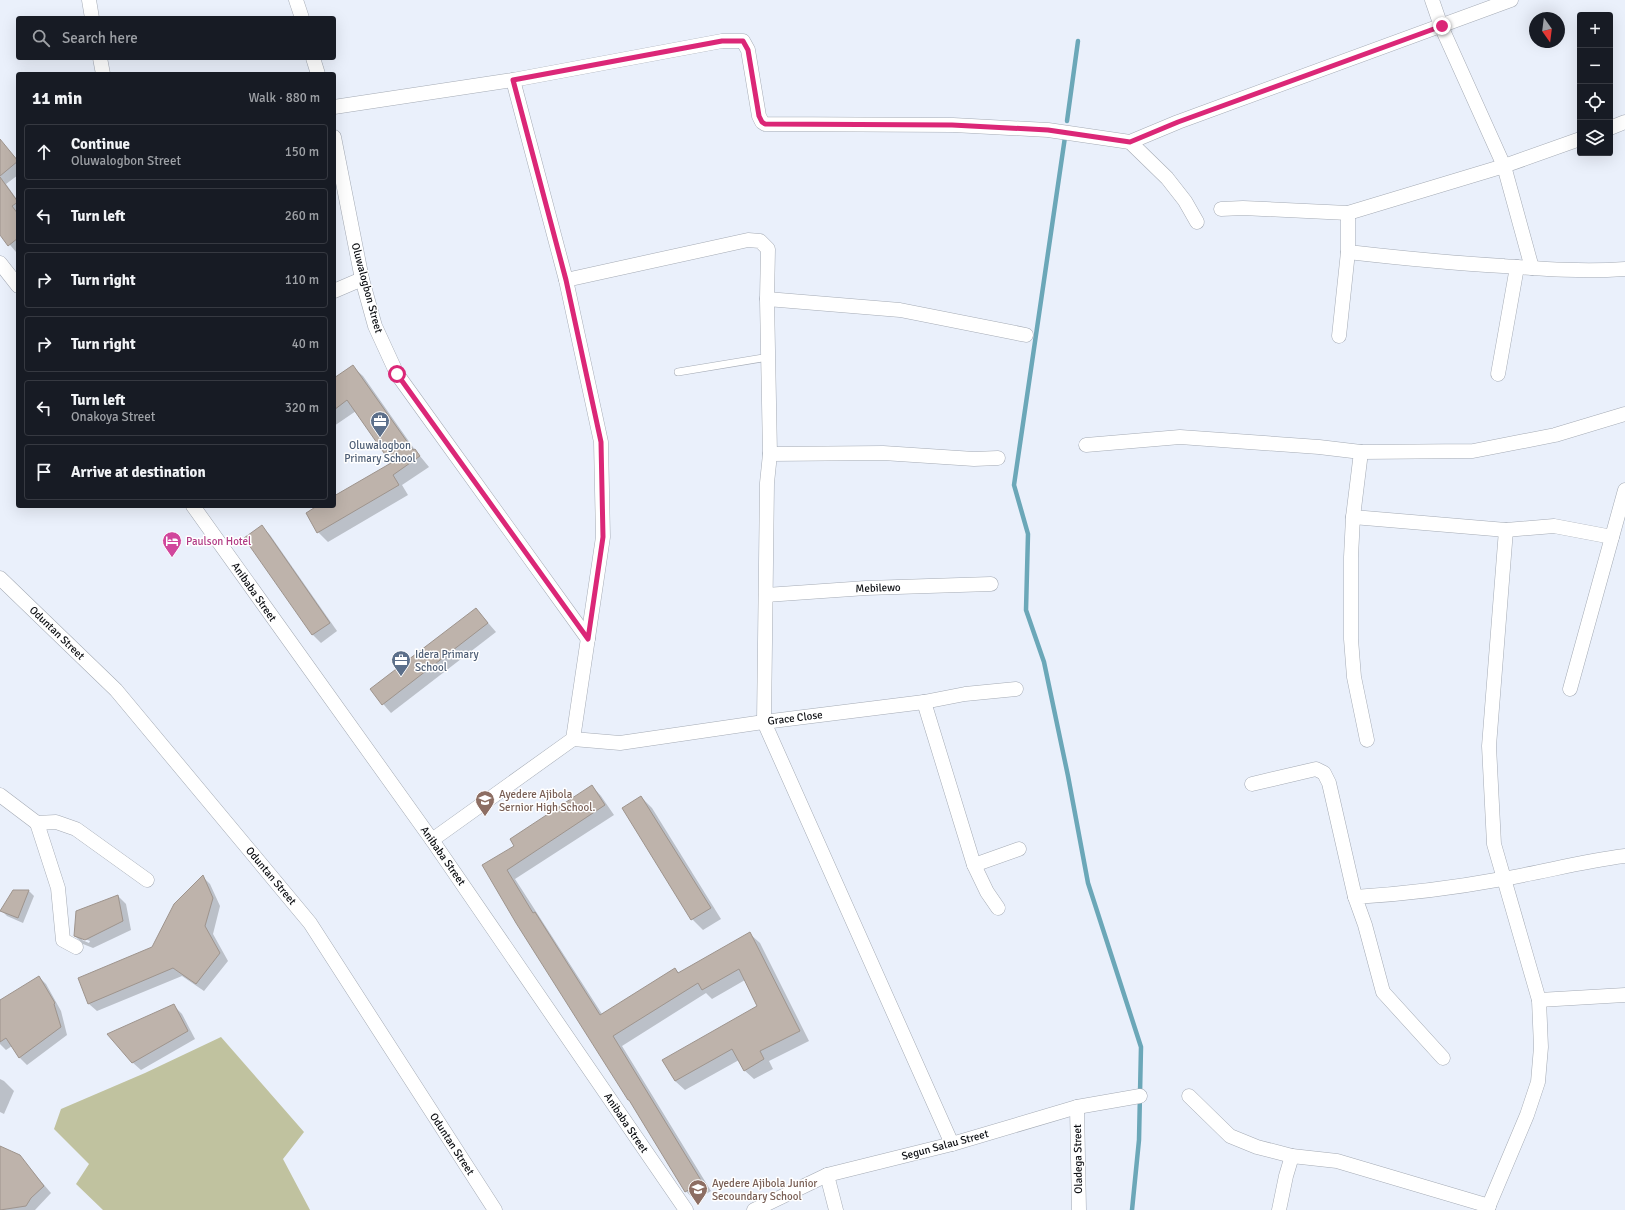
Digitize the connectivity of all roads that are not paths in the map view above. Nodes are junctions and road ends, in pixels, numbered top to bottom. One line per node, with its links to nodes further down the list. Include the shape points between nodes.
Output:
1 (89, 0): 5 (street)
2 (296, 0): 6 (street)
3 (1432, 0): 7 (street)
4 (1511, 0): 7 (street)
5 (92, 16)
6 (301, 16)
7 (1442, 26): 17 (street, via 1178,122); 19 (street)
8 (100, 60): 10 (street)
9 (314, 60): 11 (street)
10 (103, 72)
11 (317, 72)
12 (513, 80): 13 (street); 17 (street, via 722,41 743,41 748,50 759,116 765,124 952,125 1048,130); 29 (street)
13 (336, 107)
14 (1625, 122): 15 (street)
15 (1613, 127)
16 (1577, 140): 19 (street)
17 (1130, 142): 22 (street, via 1167,178)
18 (336, 147): 28 (street, Oluwalogbon Street)
19 (1504, 166): 21 (street); 26 (street)
20 (1221, 209): 21 (street)
21 (1348, 213): 23 (street)
22 (1197, 222)
23 (1348, 252): 25 (street, via 1420,261); 34 (street)
24 (0, 264): 30 (street)
25 (1517, 267): 26 (street); 37 (street)
26 (1532, 268): 27 (street, via 1596,271)
27 (1625, 269)
28 (362, 279): 31 (street); 51 (street, Oluwalogbon Street, via 375,326 397,374)
29 (566, 280): 32 (street, via 748,240 760,241 768,249); 51 (street, via 601,442 603,537)
30 (16, 284)
31 (336, 290)
32 (767, 299): 33 (street, via 900,310); 35 (street)
33 (1026, 335)
34 (1339, 336)
35 (769, 357): 36 (lane); 41 (street)
36 (678, 372)
37 (1498, 374)
38 (1625, 414): 40 (street, via 1555,435 1473,451)
39 (1086, 445): 40 (street, via 1180,437)
40 (1361, 452): 45 (street)
41 (770, 454): 42 (street, via 883,453 974,459); 50 (street, via 767,483)
42 (998, 458)
43 (1625, 490): 47 (street)
44 (194, 508): 61 (street, Anibaba Street)
45 (1353, 516): 46 (street); 57 (street, via 1350,557 1351,639 1354,677)
46 (1506, 530): 47 (street, via 1554,526); 65 (street, via 1488,746 1494,844)
47 (1612, 537): 53 (street)
48 (0, 578): 80 (street, Oduntan Street, via 116,690 310,923)
49 (991, 584): 50 (street, Mebilewo, via 866,588)
50 (766, 595): 55 (street)
51 (588, 639): 56 (street)
52 (1016, 689): 54 (street, Grace Close, via 965,694)
53 (1570, 689)
54 (924, 702): 55 (street, Grace Close); 64 (street)
55 (764, 722): 56 (street, Grace Close, via 620,743); 76 (street)
56 (573, 739): 61 (street)
57 (1367, 740)
58 (1252, 784): 67 (street, via 1316,769 1324,773 1329,783)
59 (0, 795): 60 (street)
60 (37, 823): 66 (street, via 56,822 76,829); 69 (street, via 58,888 63,940)
61 (432, 840): 81 (street, Anibaba Street)
62 (1019, 849): 64 (street)
63 (1625, 856): 65 (street)
64 (974, 865): 68 (street)
65 (1503, 879): 67 (street, via 1420,893); 71 (street)
66 (147, 880)
67 (1355, 897): 72 (street, via 1383,992)
68 (998, 908)
69 (76, 947)
70 (1625, 996): 71 (street)
71 (1539, 1000): 79 (street, via 1541,1047 1538,1082)
72 (1443, 1058)
73 (1140, 1096): 75 (street, Segun Salau Street)
74 (1189, 1096): 77 (street, via 1230,1136 1257,1147)
75 (1077, 1108): 76 (street, Segun Salau Street); 84 (street, Oladega Street)
76 (952, 1144): 78 (street, Segun Salau Street)
77 (1292, 1156): 79 (street, via 1338,1161); 85 (street)
78 (827, 1175): 82 (street, Segun Salau Street); 83 (street)
79 (1488, 1208)
80 (495, 1210)
81 (686, 1210)
82 (754, 1210)
83 (836, 1210)
84 (1079, 1210)
85 (1279, 1210)

